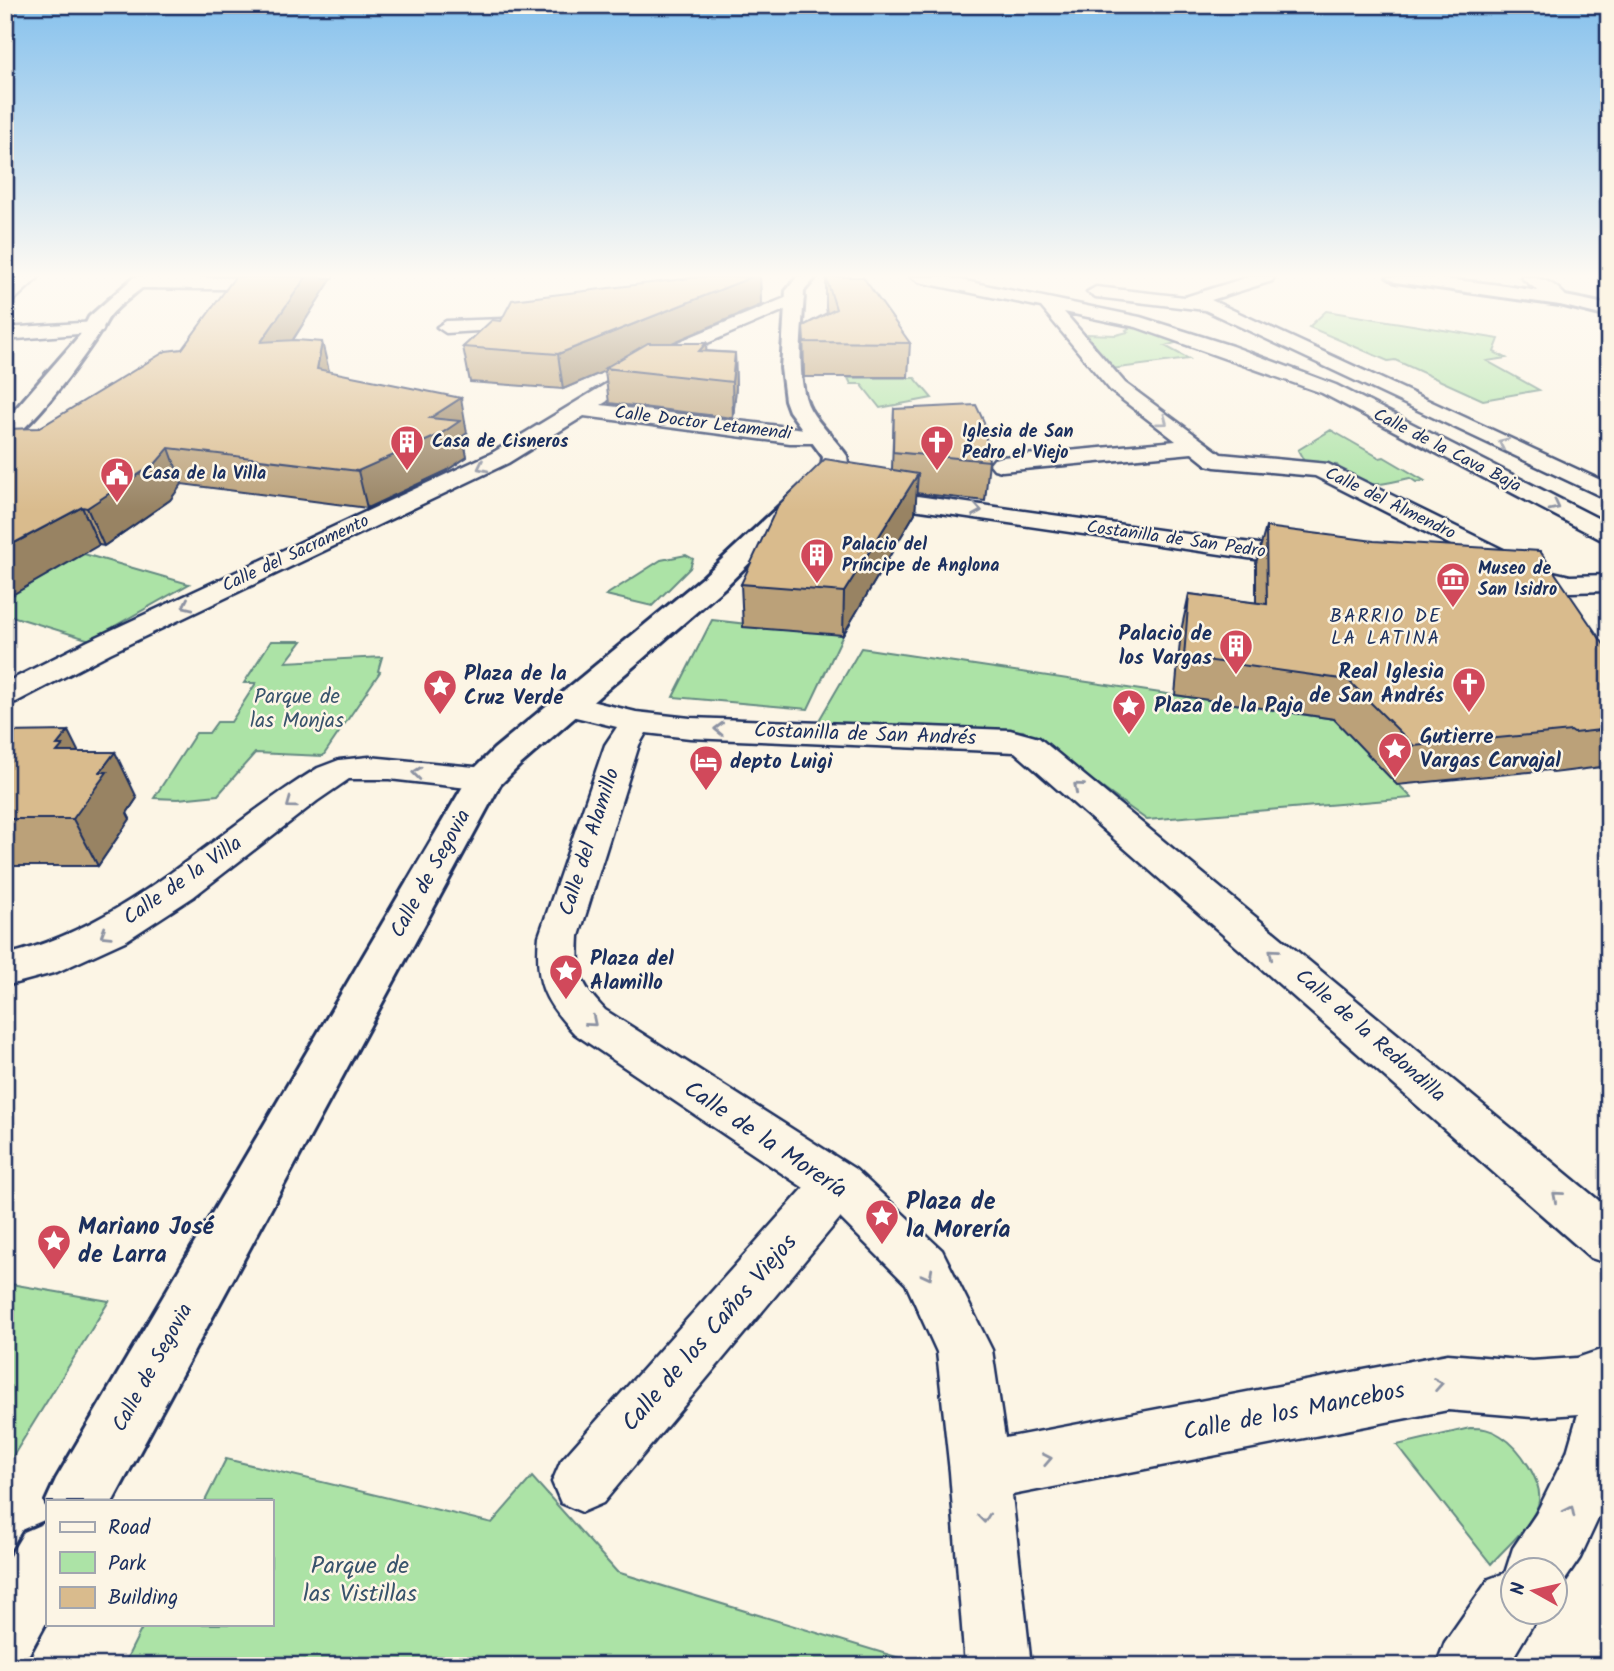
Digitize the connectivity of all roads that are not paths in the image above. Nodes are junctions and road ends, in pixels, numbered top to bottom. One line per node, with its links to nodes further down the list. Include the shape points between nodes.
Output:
1 (73, 355): 8 (street)
2 (668, 355): 7 (street, Calle del Sacramento)
3 (792, 355): 9 (street, Calle de Segovia, via 800,411)
4 (1091, 355): 10 (street, Calle del Almendro, one-way to 10, via 1118,387)
5 (1233, 355): 14 (street, Calle de la Cava Baja, one-way to 14, via 1329,389)
6 (1315, 355): 13 (street, one-way to 6)
7 (583, 409): 9 (street, Calle Doctor Letamendi); 19 (street, Calle del Sacramento, one-way to 19, via 500,458)
8 (5, 434)
9 (822, 438): 12 (street, Calle de Segovia, via 836,463)
10 (1196, 446): 11 (street); 17 (street, Calle del Almendro, via 1215,460 1320,469)
11 (1002, 464)
12 (818, 487): 15 (street, Costanilla de San Pedro, one-way to 15); 20 (street, Calle de Segovia)
13 (1609, 493)
14 (1609, 534)
15 (1335, 562)
16 (1473, 573): 17 (street)
17 (1536, 577): 18 (street, via 1570,584)
18 (1609, 583)
19 (5, 695)
20 (570, 706): 21 (street, Costanilla de San Andrés); 22 (street, Calle de Segovia)
21 (636, 722): 23 (street, Costanilla de San Andrés, one-way to 21, via 1027,745 1010,740); 24 (street, Calle del Alamillo, via 622,744 585,852 559,936)
22 (485, 779): 25 (street, Calle de la Villa, one-way to 25, via 349,768 330,776 92,943 61,957); 32 (street, Calle de Segovia)
23 (1130, 831): 27 (street, Calle de la Redondilla, one-way to 23)
24 (557, 966): 26 (street, Calle de la Morería, one-way to 26, via 562,986 590,1021)
25 (5, 971)
26 (838, 1184): 30 (street, Calle de la Morería, one-way to 30, via 924,1267 964,1350); 31 (street, Calle de los Caños Viejos)
27 (1609, 1241)
28 (1609, 1375): 30 (street, Calle de los Mancebos, one-way to 28, via 1448,1382 1532,1389 1577,1386)
29 (1609, 1406): 33 (street, one-way to 29, via 1594,1461)
30 (980, 1472): 37 (street, Calle de la Morería, one-way to 37)
31 (582, 1482)
32 (79, 1500)
33 (1544, 1556)
34 (46, 1557): 36 (street)
35 (1498, 1624): 38 (street)
36 (5, 1630)
37 (999, 1666)
38 (1469, 1666)

